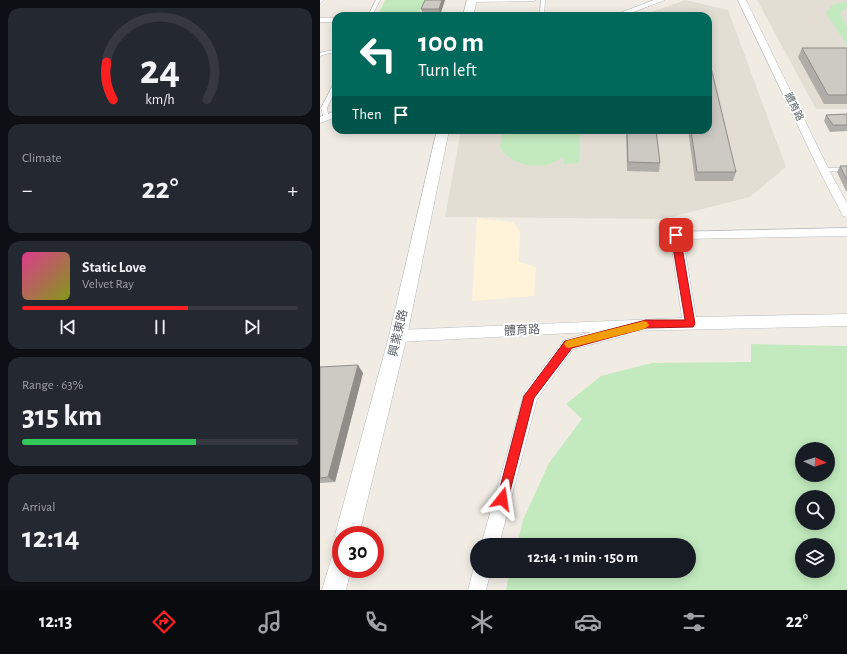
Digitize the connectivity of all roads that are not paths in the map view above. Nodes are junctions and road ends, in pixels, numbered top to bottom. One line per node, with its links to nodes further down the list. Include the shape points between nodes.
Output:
1 (378, 0): 8 (lane)
2 (534, 0): 6 (lane)
3 (543, 0): 10 (lane)
4 (661, 0): 7 (street)
5 (742, 0): 19 (street, 體育路)
6 (471, 1): 9 (street)
7 (652, 2): 11 (street)
8 (372, 12)
9 (469, 12)
10 (542, 12)
11 (626, 12)
12 (320, 20): 13 (street)
13 (332, 20)
14 (332, 52): 15 (lane)
15 (320, 55)
16 (332, 93): 17 (lane)
17 (322, 114)
18 (442, 134): 26 (street, 興業東路)
19 (824, 170): 20 (lane); 21 (street, 體育路)
20 (847, 170)
21 (847, 213)
22 (847, 232): 25 (street, via 676,235)
23 (847, 320): 25 (street, 體育路)
24 (646, 324): 25 (street, 體育路); 26 (street, 體育路); 28 (street, 體育路, via 569,344 530,396)
25 (690, 324)
26 (398, 336): 27 (street, 興業東路)
27 (350, 526)
28 (492, 538)
29 (337, 578): 31 (street)
30 (480, 578): 32 (street)
31 (334, 590)
32 (477, 590)

